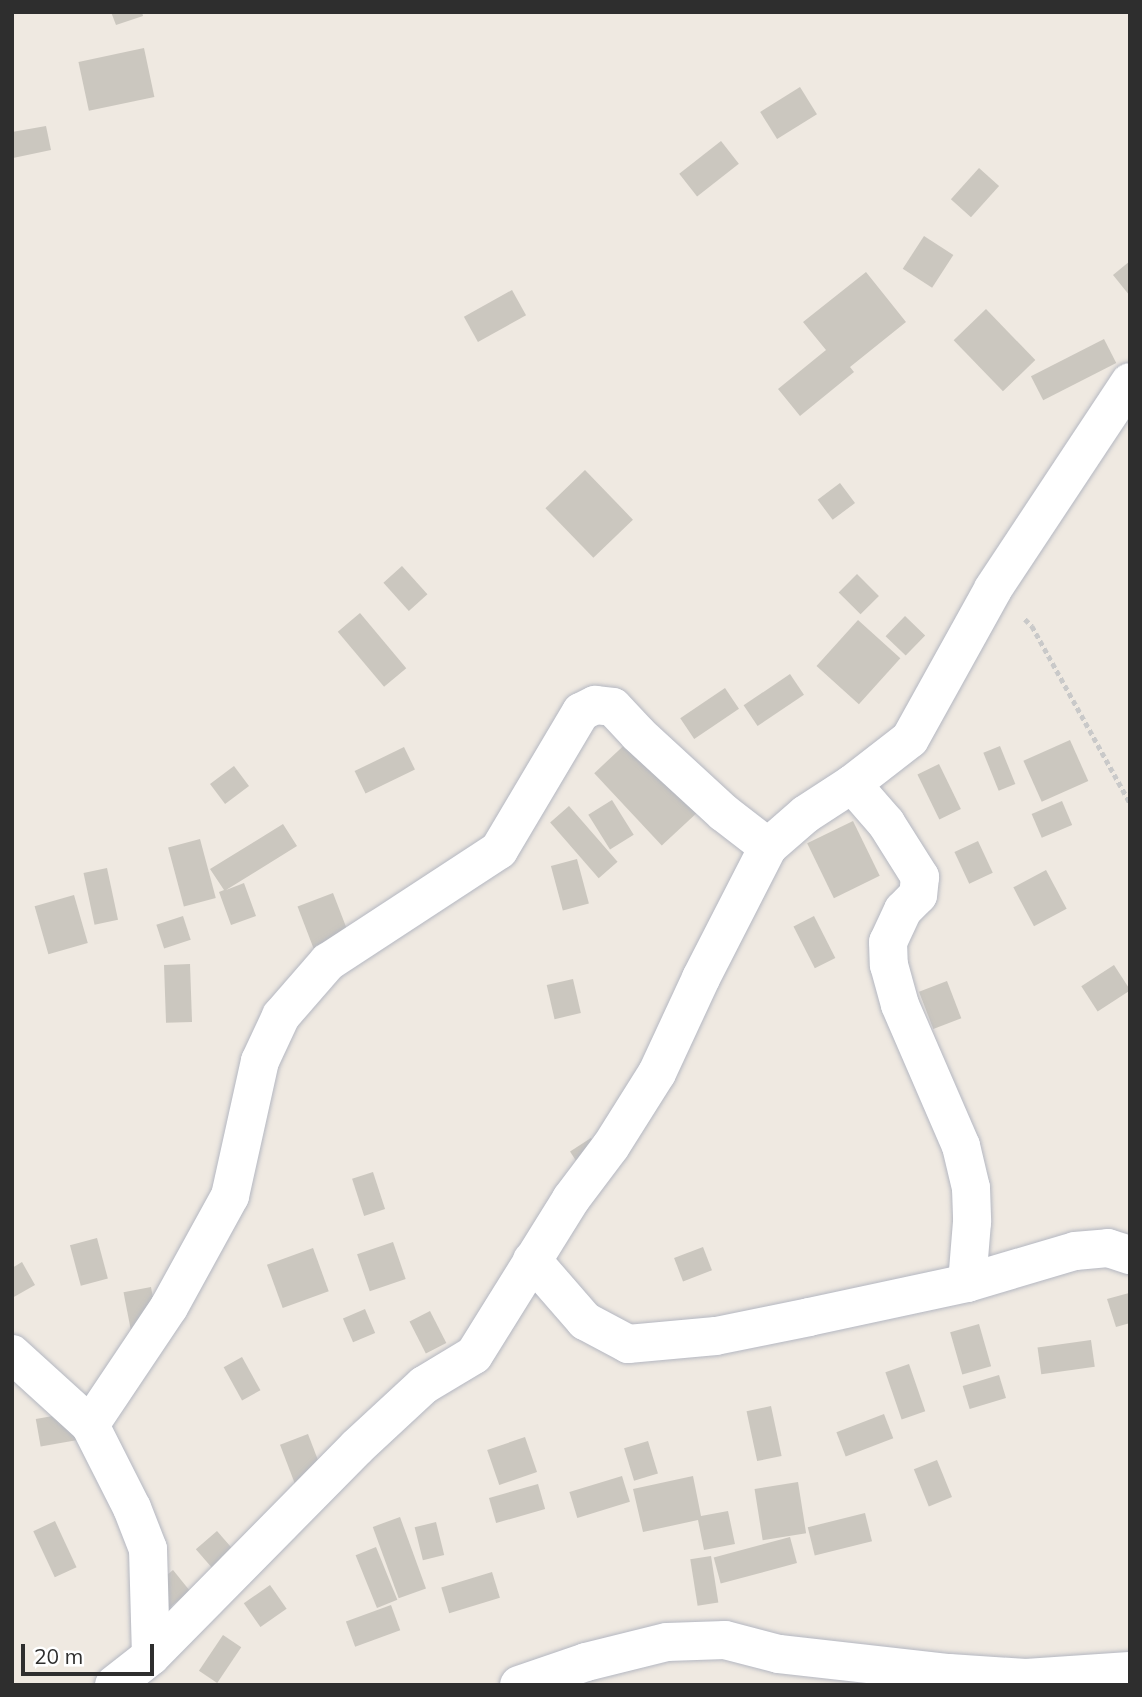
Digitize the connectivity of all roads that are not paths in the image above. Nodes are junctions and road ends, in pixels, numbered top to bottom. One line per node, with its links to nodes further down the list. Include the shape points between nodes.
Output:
1 (1130, 382): 2 (street, via 993,589 910,739)
2 (852, 784): 3 (street, via 806,814); 6 (street, via 886,823 920,877 918,895 903,910 888,942 889,965 900,1005 961,1146 971,1188)
3 (768, 848): 5 (street, via 656,1073); 8 (street, via 724,813 613,707 595,705 581,712 499,850 328,962 281,1016 260,1061 230,1196 169,1307)
4 (1130, 1255): 6 (street, via 1108,1248 1075,1251)
5 (532, 1260): 6 (street, via 585,1321 628,1344 716,1336); 9 (street, via 474,1355 424,1385 357,1447)
6 (968, 1283)
7 (12, 1354): 8 (street)
8 (90, 1425): 9 (street, via 148,1549)
9 (151, 1656): 11 (street)
10 (1130, 1671): 12 (street, via 1026,1678 949,1674 779,1654 725,1640 667,1642)
11 (114, 1685)
12 (519, 1685)

